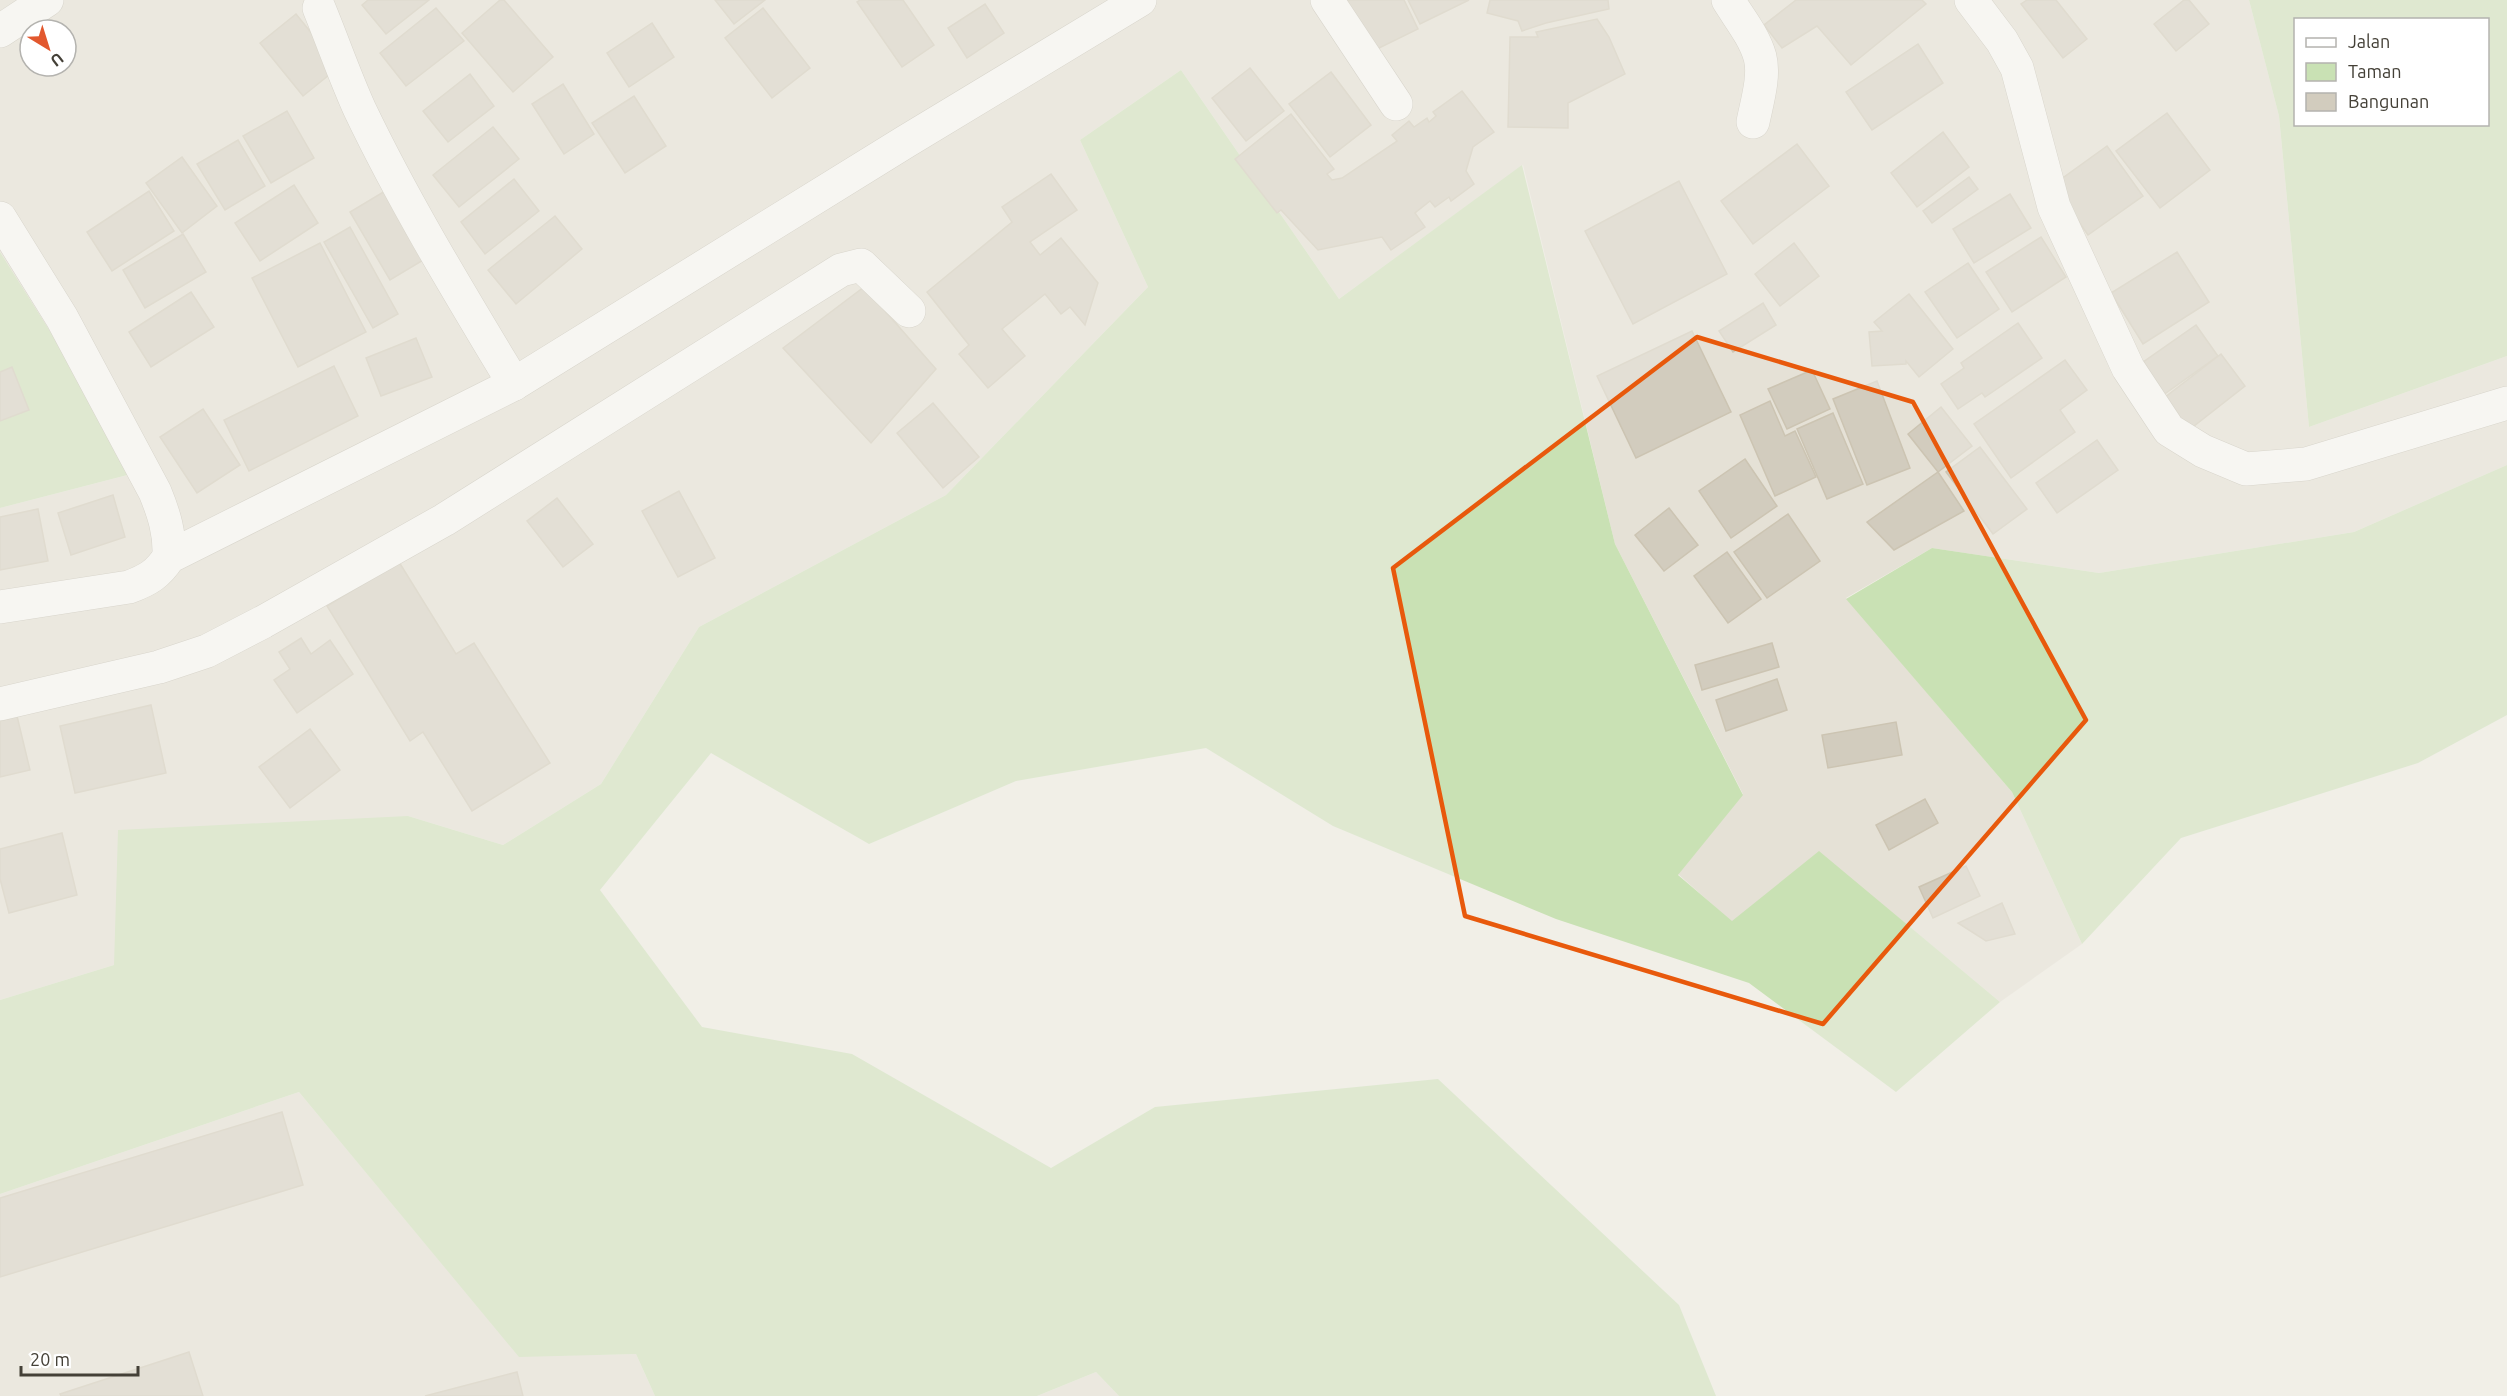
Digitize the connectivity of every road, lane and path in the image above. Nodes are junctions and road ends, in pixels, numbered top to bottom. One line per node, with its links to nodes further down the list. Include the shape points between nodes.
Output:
1 (46, 0): 7 (street)
2 (1140, 0): 12 (street)
3 (1327, 0): 8 (street)
4 (1728, 0): 9 (street, via 1760,58)
5 (1971, 0): 13 (street, via 2017,68 2054,207 2128,368 2169,430 2204,451 2246,468 2306,464)
6 (319, 8): 12 (street, via 359,108 386,161)
7 (0, 31)
8 (1396, 104)
9 (1754, 122)
10 (0, 218): 14 (street, via 62,318 155,492 168,530)
11 (909, 311): 16 (street, via 861,265 841,270 444,520 254,627 207,651 159,667)
12 (514, 384): 14 (street)
13 (2507, 403)
14 (169, 557): 15 (street, via 159,572 129,587)
15 (0, 607)
16 (0, 704)

